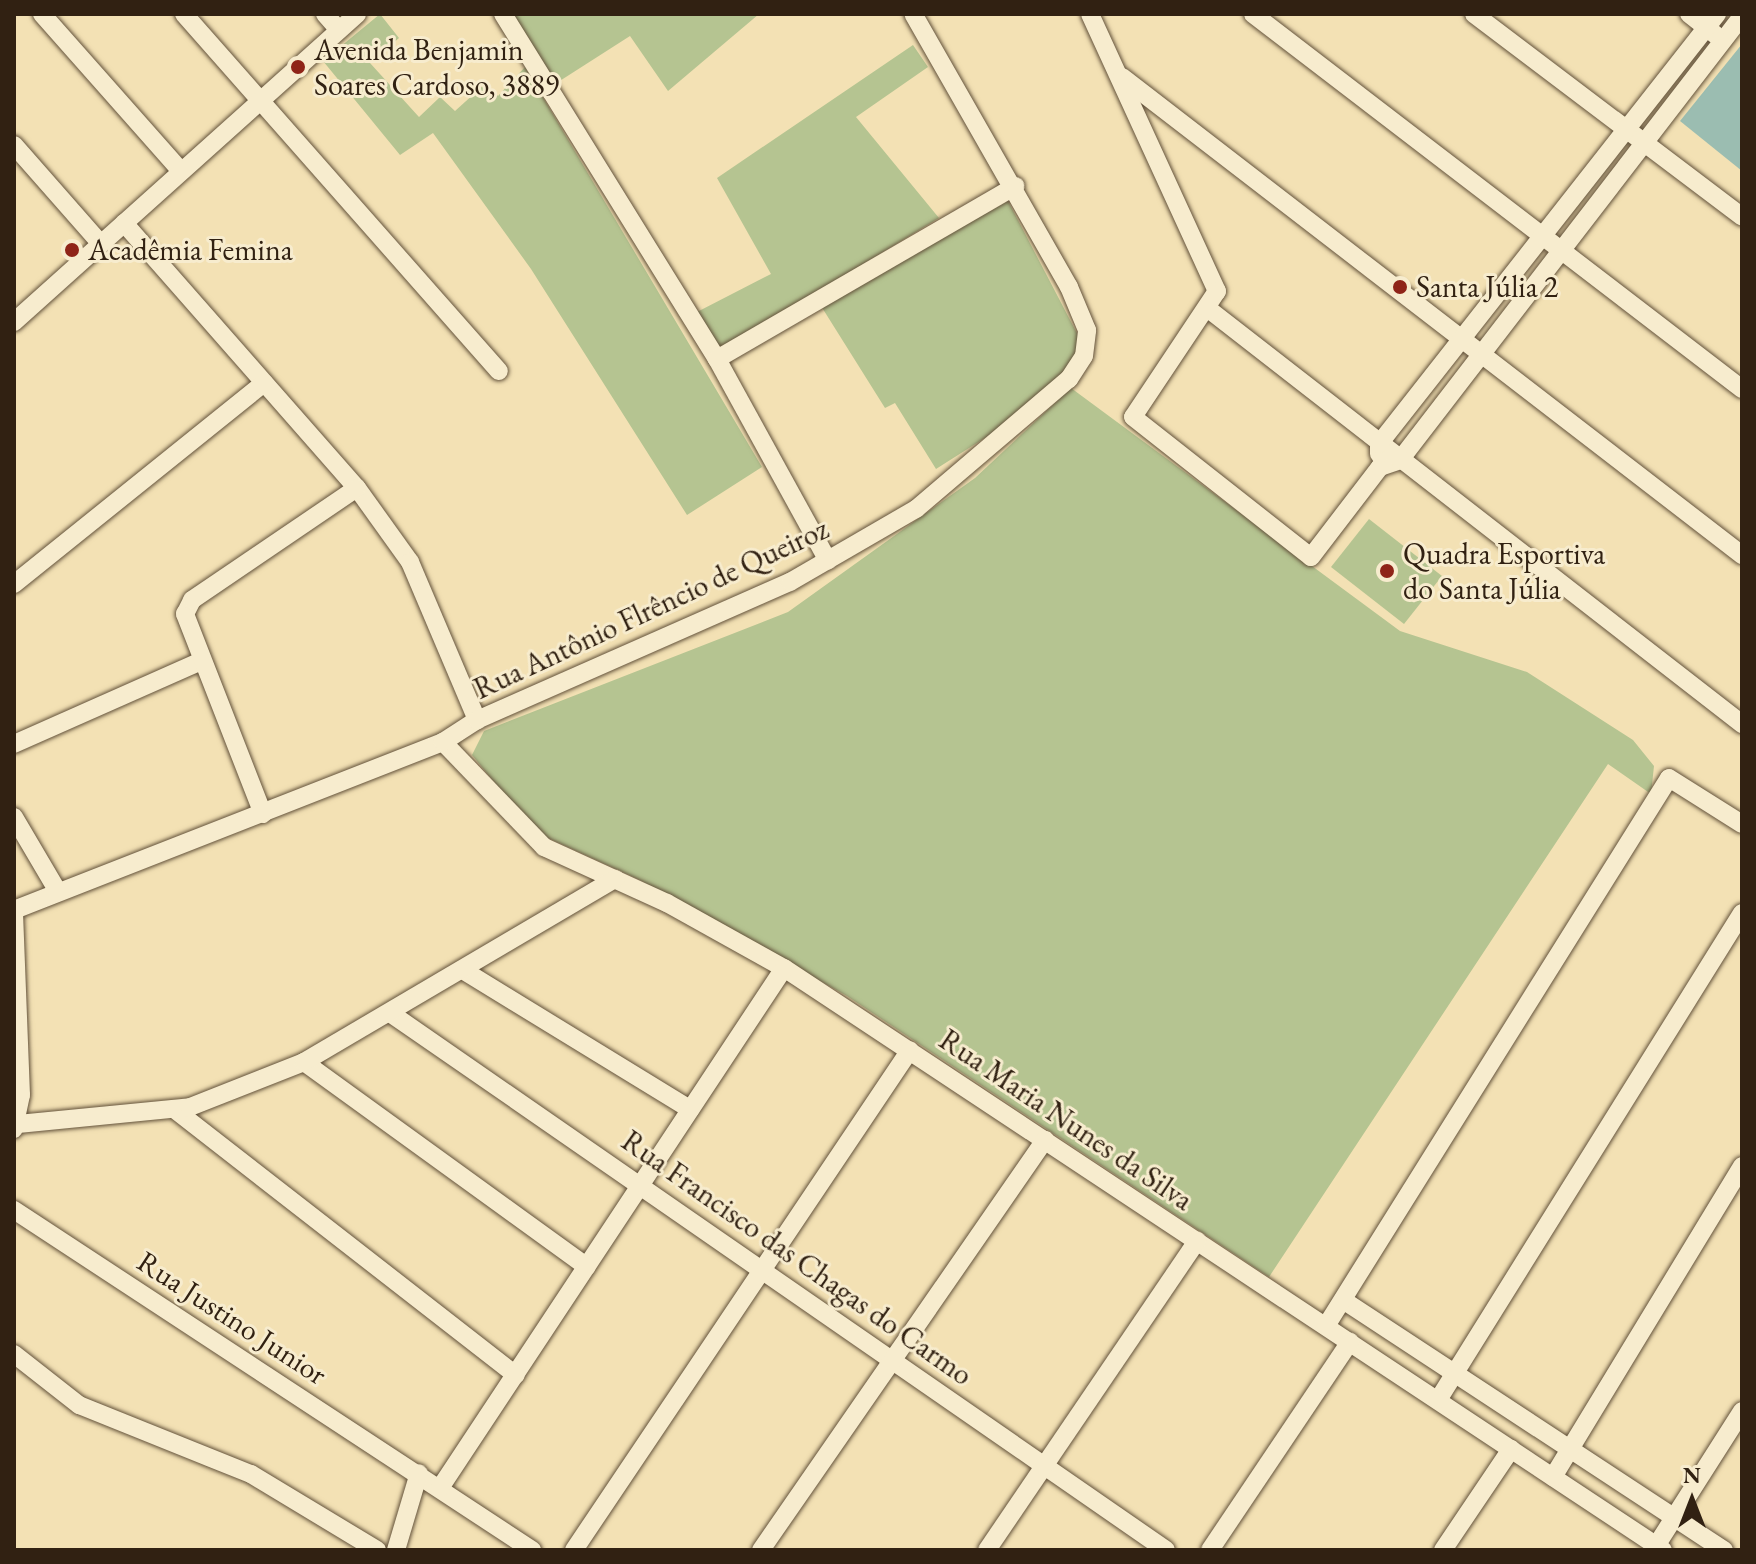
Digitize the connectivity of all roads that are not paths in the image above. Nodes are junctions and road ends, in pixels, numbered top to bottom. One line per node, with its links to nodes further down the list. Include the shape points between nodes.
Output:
1 (42, 14): 20 (street)
2 (184, 14): 16 (street)
3 (325, 14): 13 (street)
4 (357, 14): 13 (street)
5 (503, 14): 31 (street)
6 (913, 14): 21 (street, Rua Antônio Flrêncio de Queiroz)
7 (1090, 14): 15 (street)
8 (1253, 14): 24 (street)
9 (1474, 14): 17 (street)
10 (1689, 14): 12 (street)
11 (1742, 16): 14 (street)
12 (1712, 21): 14 (street); 17 (street)
13 (339, 30): 16 (street)
14 (1723, 41): 18 (street)
15 (1120, 76): 27 (street, via 1217,291); 29 (street)
16 (262, 100): 20 (street); 32 (street)
17 (1626, 129): 18 (street); 24 (street)
18 (1645, 143): 22 (street); 26 (street)
19 (14, 145): 25 (street)
20 (181, 171): 23 (street)
21 (1016, 186): 31 (street); 40 (street, Rua Antônio Flrêncio de Queiroz, via 1087,330 1084,356 999,444 916,509)
22 (1742, 217)
23 (124, 223): 25 (street); 33 (street)
24 (1542, 235): 26 (street); 29 (street)
25 (100, 243): 28 (street)
26 (1562, 252): 30 (street); 34 (street)
27 (1207, 308): 35 (street); 37 (street, via 1133,417 1311,557)
28 (14, 322)
29 (1464, 336): 30 (street); 35 (street)
30 (1485, 351): 36 (street); 39 (street)
31 (717, 359): 40 (street)
32 (499, 371)
33 (264, 383): 38 (street); 41 (street)
34 (1742, 389)
35 (1379, 444): 36 (street); 37 (street)
36 (1400, 460): 37 (street); 44 (street)
37 (1380, 467)
38 (357, 488): 42 (street, via 192,600 185,623); 43 (street, via 437,611)
39 (1742, 555)
40 (828, 561): 43 (street, Rua Antônio Flrêncio de Queiroz)
41 (14, 584)
42 (199, 662): 46 (street); 47 (street)
43 (477, 720): 45 (street, Rua Antônio Flrêncio de Queiroz)
44 (1742, 724)
45 (443, 742): 47 (street, Rua Antônio Flrêncio de Queiroz); 50 (street, Rua Maria Nunes da Silva, via 521,830)
46 (14, 744)
47 (263, 814): 51 (street, Rua Antônio Flrêncio de Queiroz)
48 (14, 817): 51 (street)
49 (1742, 824): 69 (street, via 1669,778)
50 (615, 879): 54 (street, Rua Maria Nunes da Silva); 55 (street)
51 (57, 890): 52 (street, Rua Antônio Flrêncio de Queiroz)
52 (14, 911): 61 (street)
53 (1742, 913): 74 (street)
54 (784, 968): 57 (street, Rua Maria Nunes da Silva); 60 (street)
55 (466, 972): 56 (street); 60 (street)
56 (393, 1015): 58 (street); 64 (street, Rua Francisco das Chagas do Carmo)
57 (910, 1050): 62 (street, Rua Maria Nunes da Silva); 68 (street)
58 (304, 1062): 59 (street); 67 (street)
59 (174, 1109): 61 (street); 75 (street)
60 (690, 1109): 64 (street)
61 (16, 1127)
62 (1045, 1140): 66 (street, Rua Maria Nunes da Silva); 73 (street)
63 (1742, 1166): 79 (street)
64 (640, 1183): 67 (street); 68 (street, Rua Francisco das Chagas do Carmo)
65 (14, 1210): 81 (street, Rua Justino Junior)
66 (1197, 1241): 70 (street, Rua Maria Nunes da Silva); 80 (street)
67 (587, 1267): 75 (street)
68 (763, 1269): 73 (street, Rua Francisco das Chagas do Carmo); 89 (street)
69 (1343, 1300): 70 (street); 74 (street)
70 (1326, 1326): 71 (street, Rua Maria Nunes da Silva)
71 (1350, 1342): 76 (street, Rua Maria Nunes da Silva); 93 (street)
72 (14, 1354): 86 (street, via 79,1405 251,1474)
73 (893, 1360): 80 (street, Rua Francisco das Chagas do Carmo); 90 (street)
74 (1456, 1373): 76 (street); 79 (street)
75 (516, 1375): 83 (street)
76 (1438, 1400): 78 (street, Rua Maria Nunes da Silva)
77 (1742, 1411): 84 (street)
78 (1511, 1449): 82 (street, Rua Maria Nunes da Silva); 94 (street)
79 (1570, 1449): 82 (street); 84 (street)
80 (1044, 1466): 91 (street); 92 (street, Rua Francisco das Chagas do Carmo)
81 (419, 1473): 83 (street, Rua Justino Junior); 87 (street)
82 (1553, 1477): 85 (street, Rua Maria Nunes da Silva)
83 (440, 1488): 88 (street, Rua Justino Junior)
84 (1673, 1519): 85 (street); 95 (street)
85 (1660, 1548)
86 (377, 1550)
87 (396, 1550)
88 (532, 1550)
89 (574, 1550)
90 (761, 1550)
91 (987, 1550)
92 (1166, 1550)
93 (1210, 1550)
94 (1443, 1550)
95 (1724, 1550)

